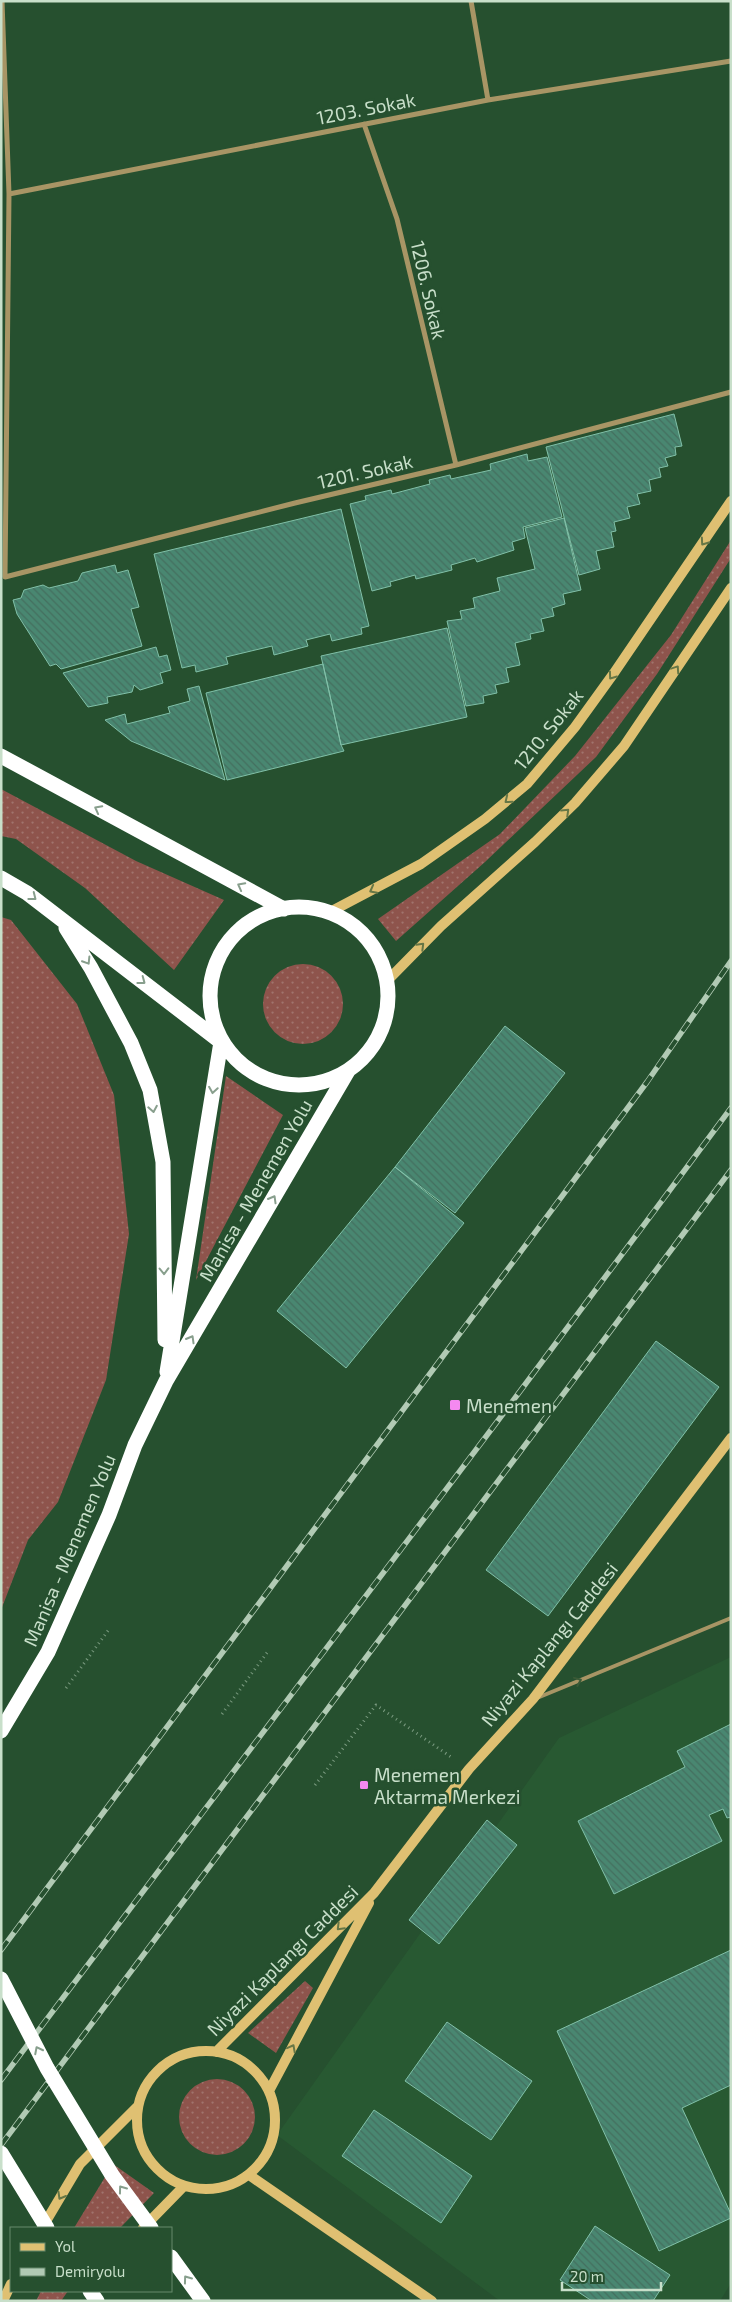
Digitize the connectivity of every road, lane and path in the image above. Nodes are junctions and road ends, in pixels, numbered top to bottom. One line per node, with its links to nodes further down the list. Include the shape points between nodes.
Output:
1 (2, 1): 6 (street)
2 (471, 1): 4 (street)
3 (731, 61): 4 (street, 1203. Sokak)
4 (488, 100): 5 (street, 1203. Sokak)
5 (364, 124): 6 (street, 1203. Sokak); 8 (street, 1206. Sokak, via 397,219)
6 (9, 194): 8 (street, 1201. Sokak, via 5,577)
7 (731, 392): 8 (street, 1201. Sokak)
8 (456, 465)
9 (731, 501): 14 (street, 1210. Sokak, one-way to 14, via 614,673 528,784 421,864)
10 (731, 588): 16 (street, one-way to 10, via 441,926 576,803 624,746)
11 (1, 756): 13 (highway, one-way to 11)
12 (1, 878): 15 (highway, one-way to 15, via 28,893)
13 (284, 909): 14 (highway, Manisa - Menemen Yolu, via 307,907); 17 (highway, Manisa - Menemen Yolu, via 261,916 240,929 224,948 213,970 209,994 212,1019)
14 (330, 912): 16 (highway, Manisa - Menemen Yolu, via 356,928 376,952)
15 (61, 920): 17 (highway, one-way to 17); 19 (highway, one-way to 19, via 131,1043 150,1090 163,1162)
16 (387, 980): 18 (highway, Manisa - Menemen Yolu, via 388,1006 381,1032 367,1054)
17 (221, 1042): 18 (highway, Manisa - Menemen Yolu, via 236,1060 256,1075 278,1083 302,1086 326,1082); 19 (highway, Manisa - Menemen Yolu, one-way to 19)
18 (348, 1071): 19 (highway, Manisa - Menemen Yolu, one-way to 18)
19 (166, 1381): 27 (highway, Manisa - Menemen Yolu, via 135,1445 109,1515 48,1652)
20 (731, 1438): 25 (street, Niyazi Kaplangı Caddesi)
21 (731, 1618): 25 (lane, one-way to 21)
22 (110, 1628): 24 (path)
23 (269, 1650): 26 (path)
24 (66, 1688)
25 (533, 1699): 28 (street, Niyazi Kaplangı Caddesi)
26 (222, 1714)
27 (1, 1731)
28 (468, 1769): 29 (path, via 376,1705); 30 (street, Niyazi Kaplangı Caddesi)
29 (315, 1785)
30 (374, 1893): 32 (street, Niyazi Kaplangı Caddesi, one-way to 32); 33 (street, Niyazi Kaplangı Caddesi, one-way to 30)
31 (1, 1979): 41 (highway, one-way to 31, bridge, via 112,2175 47,2068)
32 (216, 2052): 33 (street, via 247,2064); 34 (street, via 190,2053 166,2064 148,2082)
33 (269, 2091): 36 (street, via 276,2127 262,2162)
34 (138, 2106): 37 (street, via 141,2146 151,2163 166,2177); 38 (street, one-way to 38, via 80,2164)
35 (1, 2153): 39 (highway, bridge)
36 (249, 2175): 37 (street, via 218,2189); 46 (street)
37 (184, 2186): 40 (street)
38 (43, 2227)
39 (46, 2227)
40 (143, 2227)
41 (150, 2227)
42 (172, 2258): 45 (highway, one-way to 42)
43 (10, 2286): 44 (street)
44 (3, 2301)
45 (203, 2301)
46 (432, 2301)

